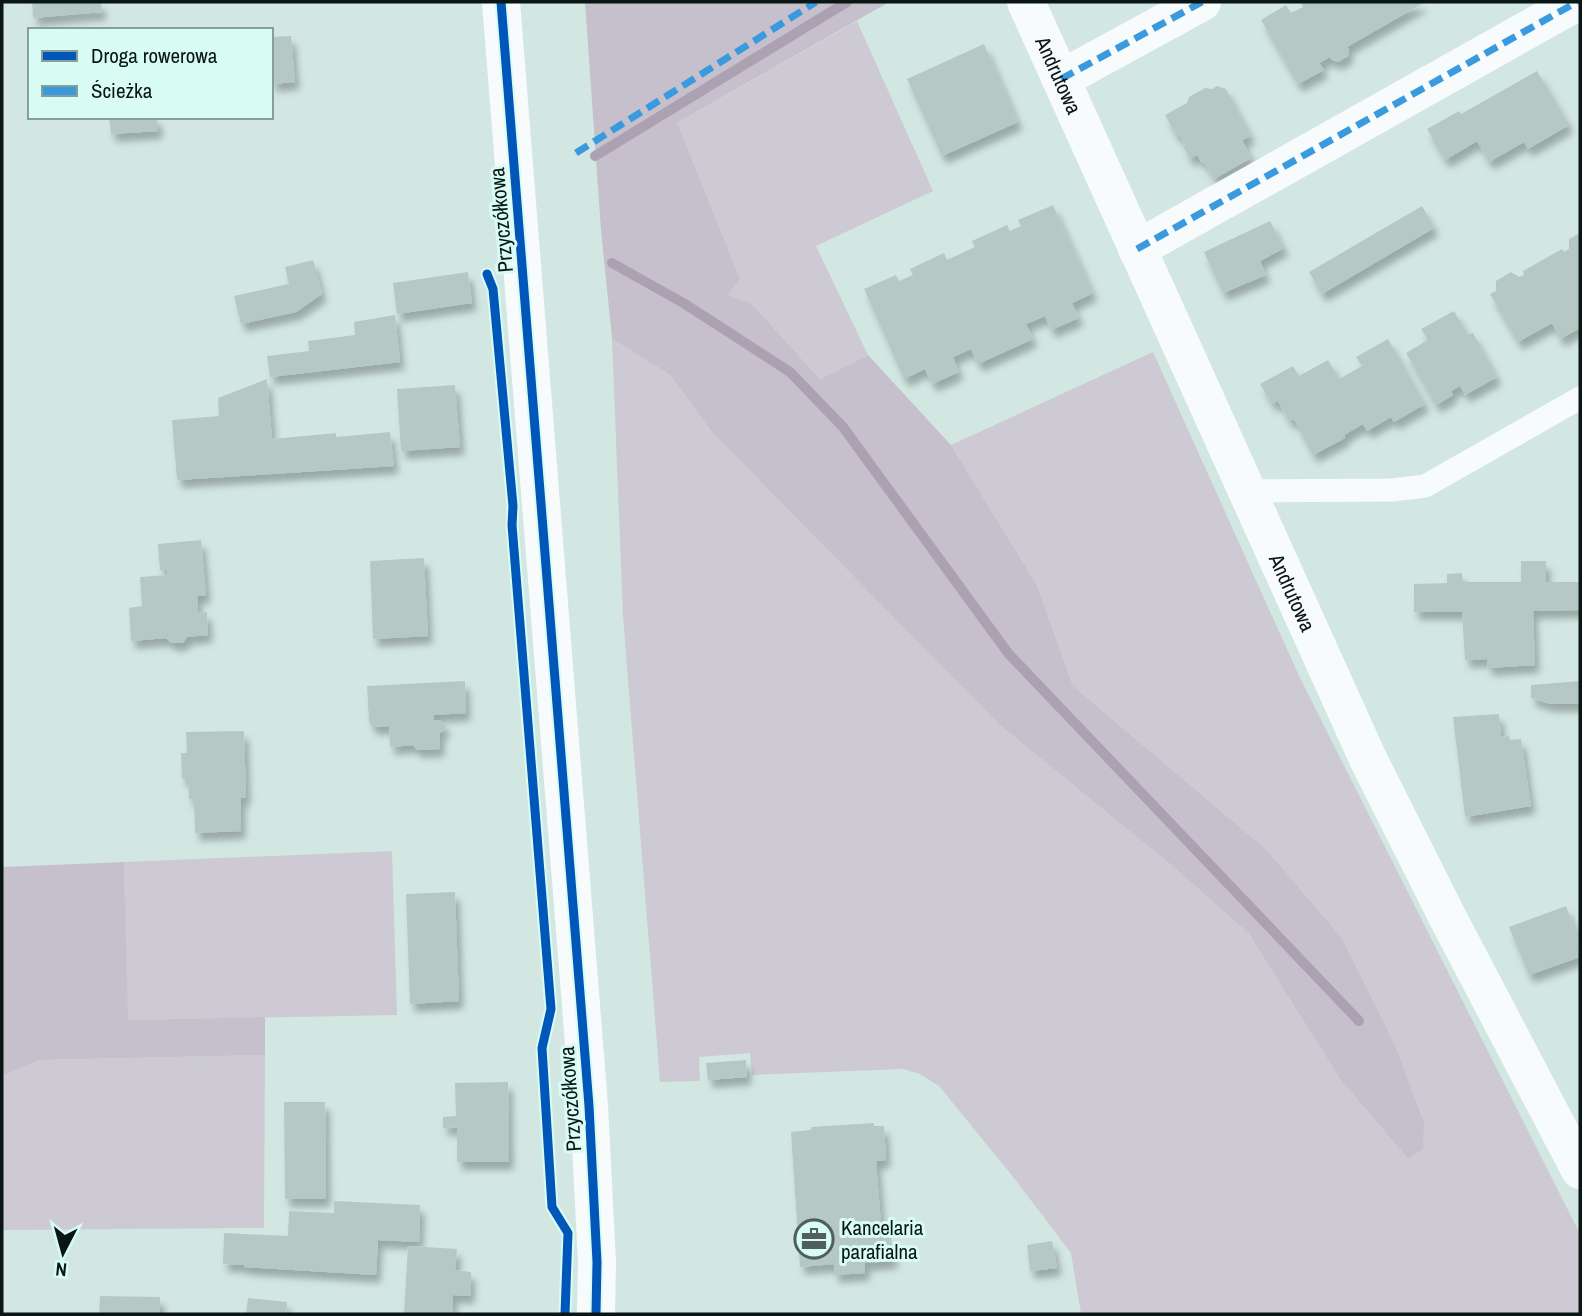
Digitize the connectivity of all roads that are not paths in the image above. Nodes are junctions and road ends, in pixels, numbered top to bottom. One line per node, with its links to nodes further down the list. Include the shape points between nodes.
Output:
1 (501, 2): 10 (street, Przyczółkowa, via 590,1118)
2 (1026, 2): 5 (street, Andrutowa)
3 (1202, 2): 5 (street)
4 (1577, 2): 6 (street)
5 (1061, 79): 6 (street, Andrutowa)
6 (1138, 249): 8 (street, Andrutowa)
7 (1580, 398): 8 (lane, via 1425,486)
8 (1247, 491): 9 (street, Andrutowa, via 1369,761)
9 (1580, 1170)
10 (596, 1314)

